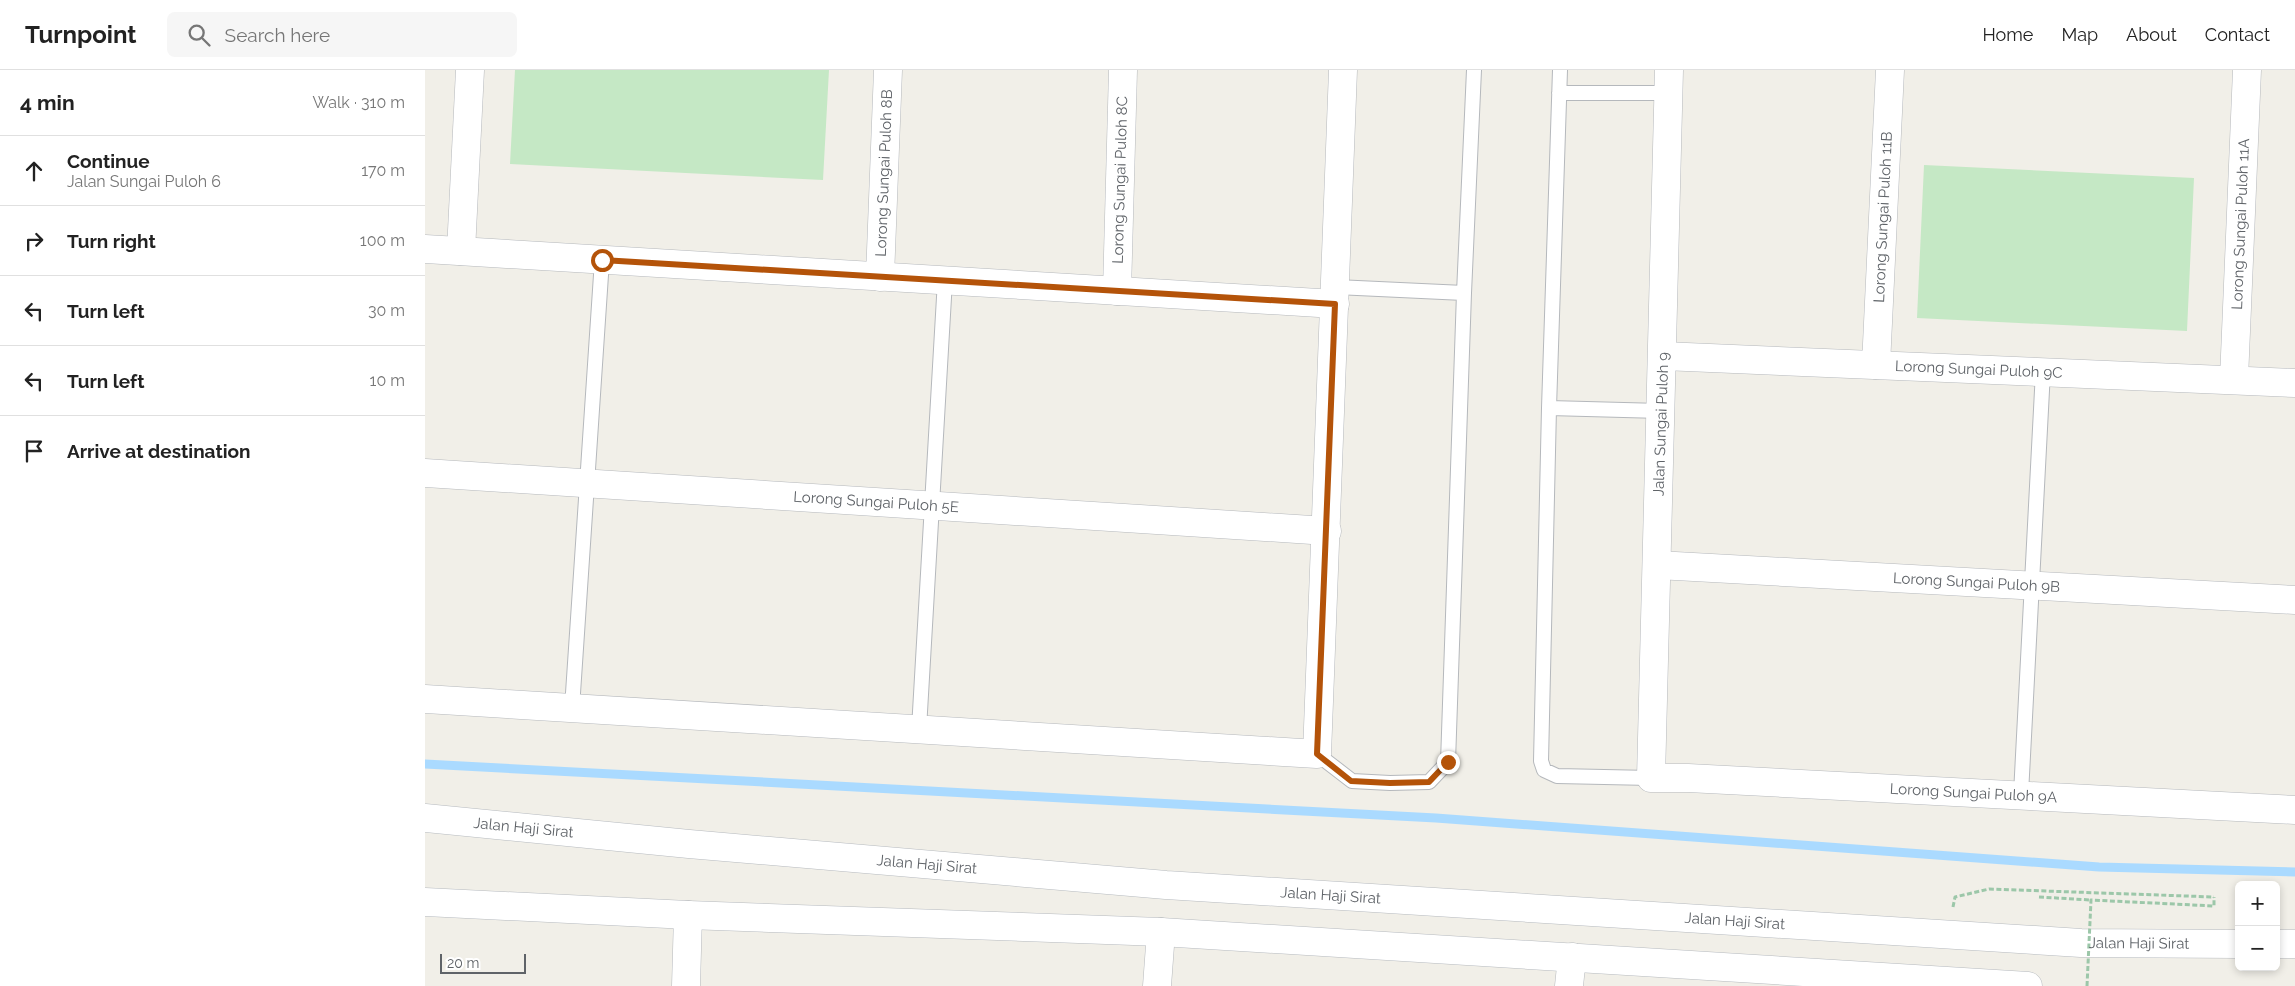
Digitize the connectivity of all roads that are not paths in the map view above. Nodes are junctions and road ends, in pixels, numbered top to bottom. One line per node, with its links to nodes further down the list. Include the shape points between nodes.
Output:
1 (470, 70): 12 (street)
2 (888, 70): 14 (street, Lorong Sungai Puloh 8B)
3 (1123, 70): 16 (street, Lorong Sungai Puloh 8C)
4 (1343, 70): 18 (street)
5 (1473, 70): 17 (lane)
6 (1560, 70): 10 (lane)
7 (1890, 70): 20 (street, Lorong Sungai Puloh 11B)
8 (2247, 70): 22 (street, Lorong Sungai Puloh 11A)
9 (1669, 82): 10 (lane); 19 (street, Jalan Sungai Puloh 9)
10 (1559, 93): 24 (lane)
11 (425, 249): 12 (street)
12 (461, 252): 13 (street)
13 (602, 260): 14 (street); 27 (lane)
14 (880, 277): 15 (street)
15 (945, 280): 16 (street); 28 (lane)
16 (1117, 291): 18 (street)
17 (1463, 293): 18 (lane); 36 (lane, via 1448,762 1429,782 1351,781)
18 (1335, 296): 29 (street)
19 (1663, 356): 20 (street, Lorong Sungai Puloh 9C); 25 (street, Jalan Sungai Puloh 9)
20 (1877, 365): 21 (street, Lorong Sungai Puloh 9C)
21 (2043, 372): 22 (street, Lorong Sungai Puloh 9C); 31 (lane)
22 (2234, 379): 23 (street, Lorong Sungai Puloh 9C)
23 (2295, 382)
24 (1549, 408): 25 (lane); 37 (lane, via 1541,760 1544,770 1557,776)
25 (1661, 411): 30 (street, Jalan Sungai Puloh 9)
26 (425, 473): 27 (street, Lorong Sungai Puloh 5E)
27 (587, 483): 28 (street, Lorong Sungai Puloh 5E); 34 (lane)
28 (932, 505): 29 (street, Lorong Sungai Puloh 5E); 35 (lane)
29 (1327, 531): 36 (street)
30 (1657, 565): 31 (street, Lorong Sungai Puloh 9B); 37 (street, Jalan Sungai Puloh 9)
31 (2032, 585): 32 (street, Lorong Sungai Puloh 9B); 38 (lane)
32 (2295, 600)
33 (425, 699): 34 (street)
34 (572, 708): 35 (street)
35 (919, 729): 36 (street)
36 (1317, 754)
37 (1651, 778): 38 (street, Lorong Sungai Puloh 9A)
38 (2021, 794): 39 (street, Lorong Sungai Puloh 9A)
39 (2295, 810)
40 (425, 818): 46 (street, Jalan Haji Sirat, via 1166,885 2081,943)
41 (425, 898): 43 (street)
42 (425, 902): 43 (street)
43 (461, 904): 44 (street)
44 (688, 915): 45 (street); 51 (street)
45 (1161, 932): 49 (street); 52 (street)
46 (2235, 944)
47 (2280, 944): 48 (street)
48 (2295, 944)
49 (1572, 957): 50 (street); 53 (street)
50 (1943, 984): 54 (street)
51 (686, 986)
52 (1157, 986)
53 (1569, 986)
54 (2028, 986)

